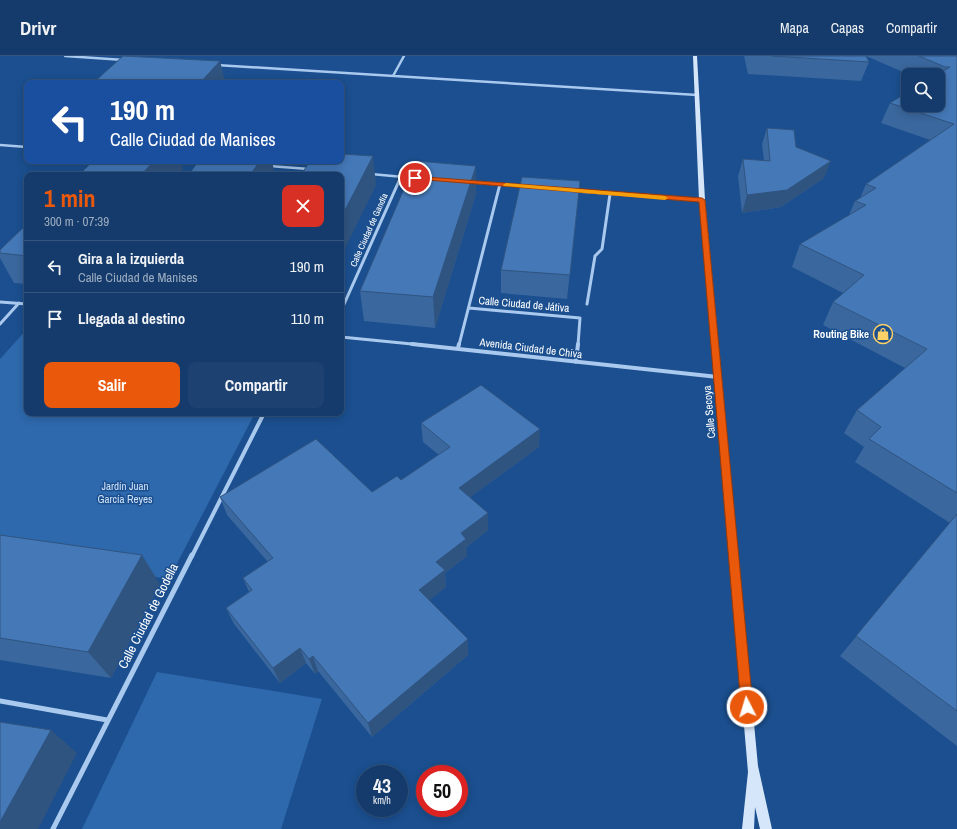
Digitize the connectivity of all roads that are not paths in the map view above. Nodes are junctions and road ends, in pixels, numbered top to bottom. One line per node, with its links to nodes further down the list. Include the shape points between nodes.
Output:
1 (65, 56): 4 (street)
2 (404, 56): 6 (street)
3 (695, 56): 7 (main road, Calle Secoya)
4 (127, 60)
5 (212, 65): 6 (street)
6 (393, 76): 7 (street)
7 (697, 95): 20 (main road, Calle Secoya)
8 (0, 144): 9 (street)
9 (24, 147)
10 (261, 165): 11 (street)
11 (315, 170)
12 (370, 174): 13 (street)
13 (401, 176): 14 (street); 25 (street, Calle Ciudad de Gandía)
14 (416, 178)
15 (470, 182): 16 (street)
16 (500, 184): 17 (street); 26 (street, Calle Ciudad de Játiva)
17 (531, 187)
18 (571, 190): 19 (street)
19 (610, 194): 20 (street); 24 (street, via 602,249 595,256)
20 (702, 200): 31 (main road, Calle Secoya)
21 (0, 302): 22 (street)
22 (19, 303): 23 (street); 27 (street)
23 (24, 304)
24 (588, 304)
25 (344, 305)
26 (469, 308): 29 (street, Calle Ciudad de Játiva); 30 (street, Calle Ciudad de Játiva, via 580,318)
27 (0, 324)
28 (344, 337): 29 (street, Avenida Ciudad de Chiva)
29 (458, 348): 30 (street, Avenida Ciudad de Chiva)
30 (576, 362): 31 (street, Avenida Ciudad de Chiva)
31 (719, 377): 35 (main road, Calle Secoya)
32 (262, 416): 34 (street, Calle Ciudad de Godella)
33 (0, 701): 34 (street)
34 (107, 720): 36 (street, Calle Ciudad de Godella)
35 (752, 766): 37 (main road); 38 (main road)
36 (52, 829)
37 (748, 829)
38 (766, 829)

